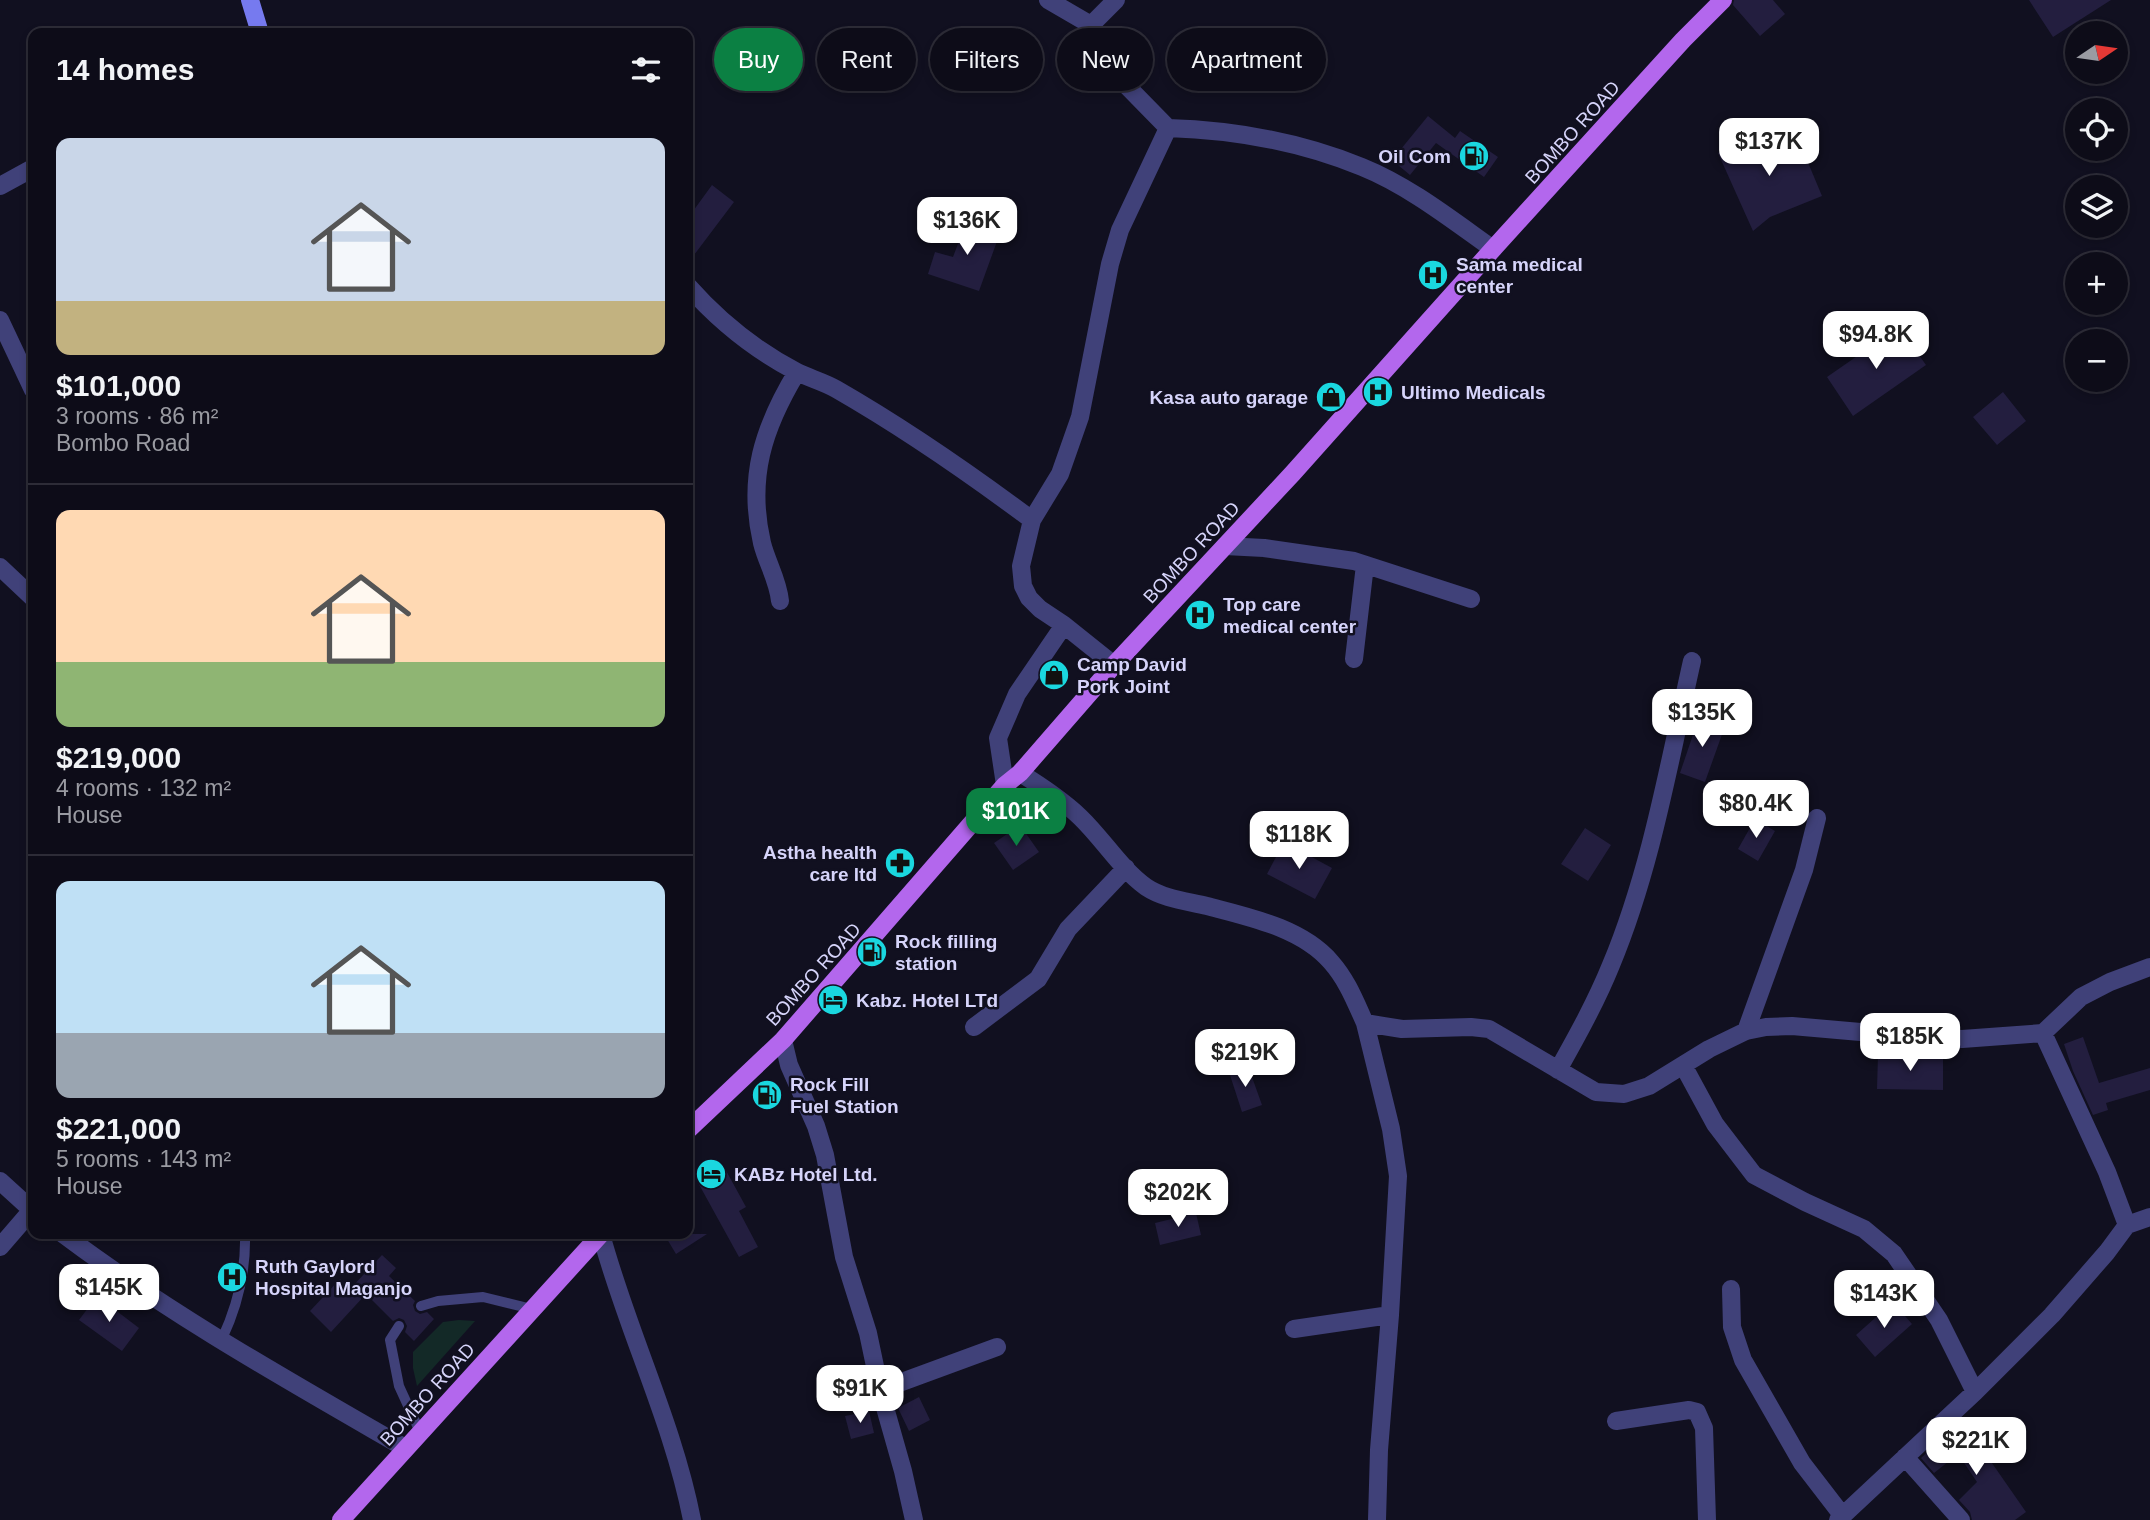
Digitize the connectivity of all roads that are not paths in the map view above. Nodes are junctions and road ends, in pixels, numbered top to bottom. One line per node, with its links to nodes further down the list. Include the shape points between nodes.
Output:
1 (250, 0): 6 (street)
2 (1048, 0): 5 (street)
3 (1116, 0): 5 (street)
4 (1723, 0): 10 (main road, BOMBO ROAD)
5 (1091, 25): 7 (street, via 1122,81)
6 (258, 28)
7 (1168, 128): 10 (street, via 1263,139 1362,167); 15 (street, via 1120,230 1072,443 1060,474)
8 (28, 171): 9 (street)
9 (0, 186)
10 (1493, 249): 16 (main road, BOMBO ROAD)
11 (693, 292): 13 (street, via 755,346)
12 (0, 320): 14 (street)
13 (797, 372): 15 (street, via 835,388 901,428); 21 (street, via 767,430 755,492 762,543)
14 (28, 379)
15 (1032, 520): 22 (street, via 1021,566 1023,586 1040,609)
16 (1225, 546): 17 (street); 25 (main road, BOMBO ROAD)
17 (1365, 565): 20 (street); 23 (street)
18 (0, 567): 19 (street)
19 (28, 593)
20 (1471, 599)
21 (780, 601)
22 (1065, 625): 25 (street); 27 (street, via 1017,694 998,738)
23 (1354, 659)
24 (1692, 661): 37 (street, via 1651,842 1629,916 1611,966)
25 (1114, 665): 26 (main road, BOMBO ROAD)
26 (1020, 773): 27 (main road, BOMBO ROAD); 29 (street, via 1080,817)
27 (1005, 785): 35 (main road, BOMBO ROAD)
28 (1818, 818): 33 (street)
29 (1126, 868): 31 (street, via 1146,887 1167,897 1256,920 1307,940 1349,986); 32 (street, via 1068,929 1038,979)
30 (2150, 967): 34 (street, via 2081,998)
31 (1365, 1023): 37 (street, via 1402,1029 1489,1029); 52 (street, via 1398,1176)
32 (974, 1027)
33 (1746, 1031): 34 (street, via 1791,1026 1962,1039); 36 (street)
34 (2043, 1033): 43 (street)
35 (783, 1040): 38 (main road, BOMBO ROAD); 57 (street, via 825,1155 844,1257)
36 (1683, 1065): 37 (street, via 1649,1086 1624,1094 1596,1092); 58 (street, via 1715,1124 1754,1175 1864,1229 1894,1254 1939,1321)
37 (1558, 1070)
38 (693, 1125)
39 (0, 1181): 40 (street)
40 (28, 1207)
41 (28, 1216): 48 (street)
42 (2150, 1217): 43 (street)
43 (2127, 1225): 58 (street, via 2052,1315)
44 (70, 1239): 55 (street, via 144,1292)
45 (244, 1239): 55 (lane, via 240,1284)
46 (596, 1239): 51 (main road, BOMBO ROAD)
47 (602, 1239): 65 (street)
48 (0, 1247)
49 (1731, 1289): 63 (street, via 1732,1327 1743,1360 1802,1463)
50 (421, 1306): 51 (lane, via 482,1297)
51 (532, 1309): 60 (main road, BOMBO ROAD)
52 (1390, 1315): 54 (street); 67 (street)
53 (399, 1326): 60 (lane, via 390,1340 394,1362 399,1386)
54 (1294, 1329)
55 (222, 1339): 61 (street)
56 (997, 1347): 57 (street)
57 (880, 1390): 66 (street)
58 (1975, 1392): 62 (street)
59 (1616, 1420): 68 (street, via 1697,1412 1704,1428)
60 (420, 1432): 61 (main road, BOMBO ROAD)
61 (405, 1448): 64 (main road, BOMBO ROAD)
62 (1905, 1457): 63 (street); 69 (street)
63 (1840, 1518)
64 (341, 1520)
65 (692, 1520)
66 (914, 1520)
67 (1377, 1520)
68 (1707, 1520)
69 (1961, 1520)

